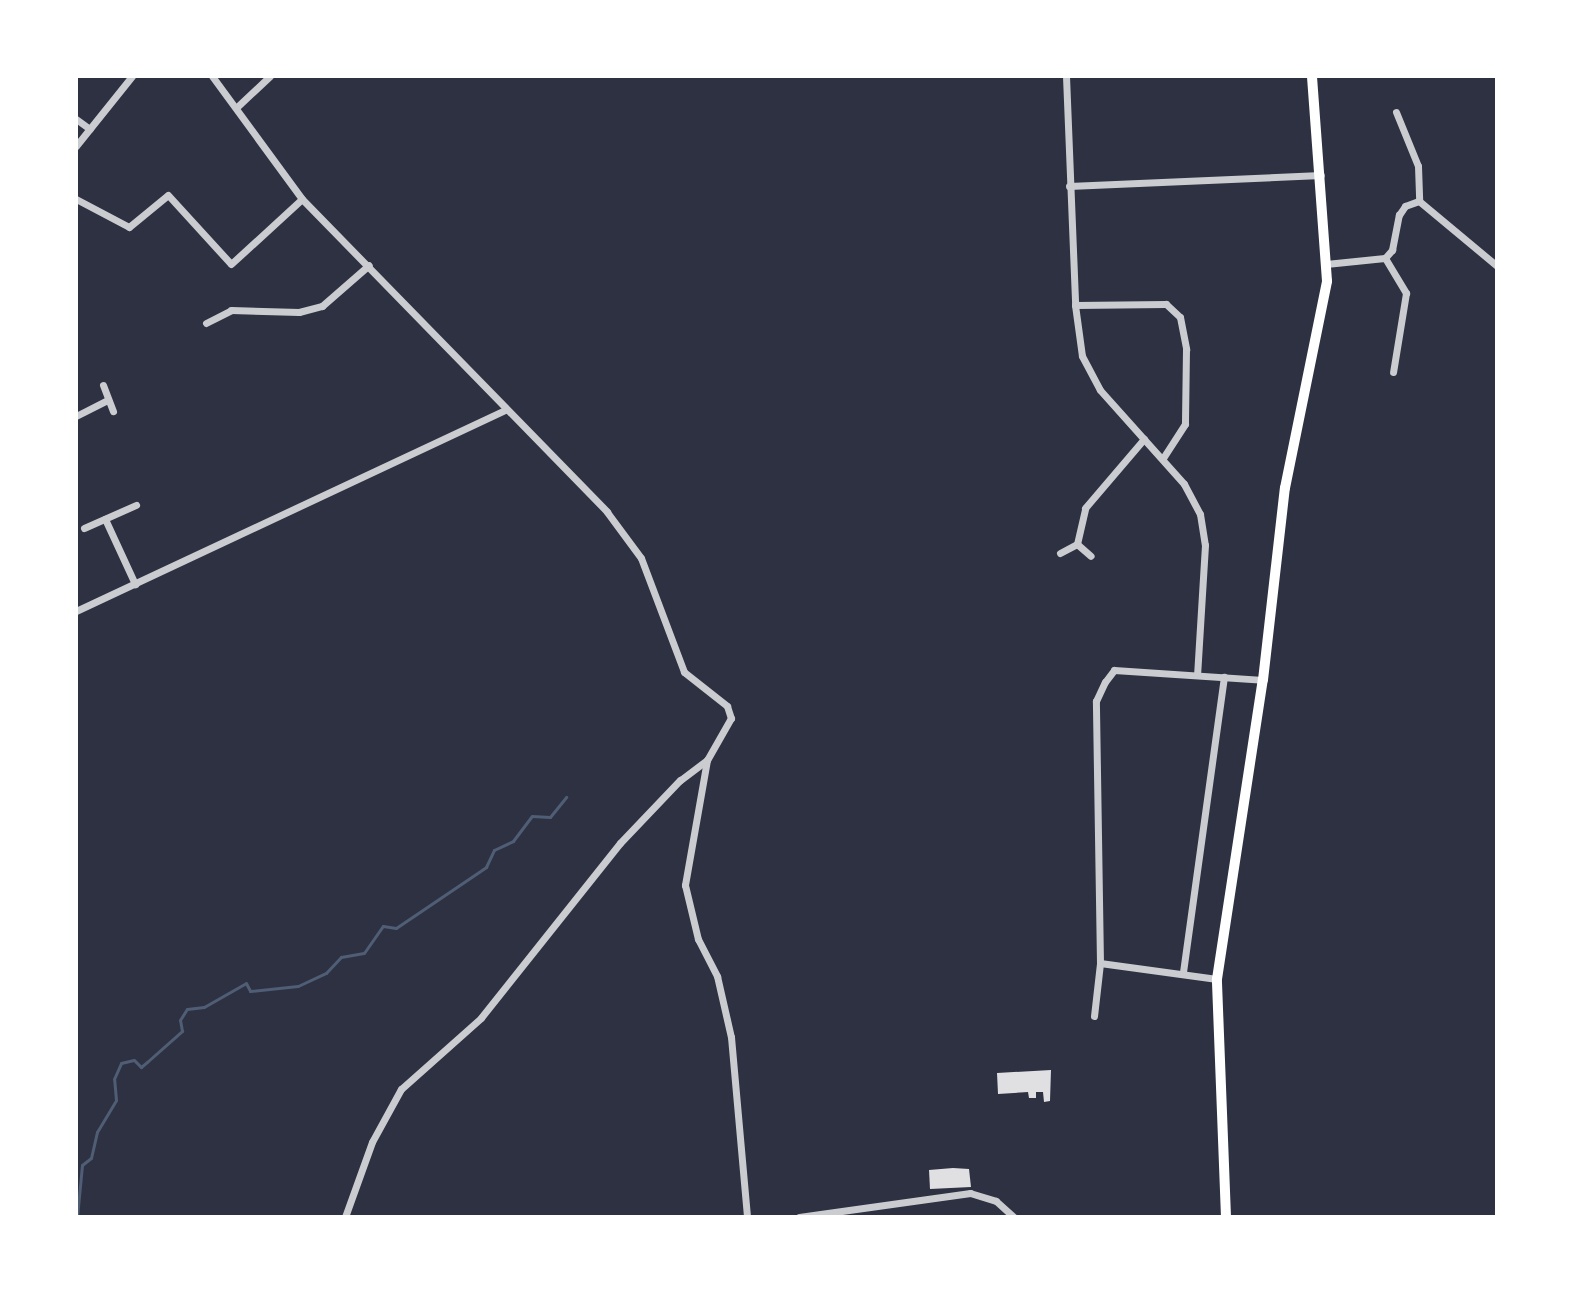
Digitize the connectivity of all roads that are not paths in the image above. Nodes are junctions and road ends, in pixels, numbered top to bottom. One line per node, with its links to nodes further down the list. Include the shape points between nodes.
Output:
1 (132, 76): 9 (street)
2 (212, 76): 6 (street)
3 (270, 76): 6 (street)
4 (1066, 76): 12 (street)
5 (1312, 76): 11 (main road)
6 (238, 106): 14 (street)
7 (1396, 112): 15 (street, via 1407,119 1418,166)
8 (76, 119): 9 (street)
9 (90, 129): 10 (street)
10 (76, 146)
11 (1321, 175): 12 (street); 17 (main road)
12 (1069, 186): 20 (street)
13 (76, 199): 14 (street, via 129,227 168,195 231,264)
14 (302, 199): 18 (street)
15 (1419, 201): 16 (street, via 1399,215 1392,250); 19 (street)
16 (1385, 258): 17 (street); 22 (street, via 1406,293)
17 (1326, 264): 40 (main road, via 1317,345 1285,488)
18 (369, 265): 21 (street, via 322,306 299,312 231,310); 25 (street)
19 (1497, 266)
20 (1075, 305): 28 (street, via 1082,356 1100,390); 29 (street, via 1166,304 1180,317 1186,349 1185,424)
21 (206, 323)
22 (1393, 372)
23 (103, 385): 24 (street)
24 (106, 401): 26 (street); 27 (street)
25 (505, 410): 36 (street); 41 (street, via 616,523 641,558 684,672 727,706 728,730)
26 (113, 411)
27 (76, 416)
28 (1144, 439): 29 (street); 33 (street, via 1085,508)
29 (1163, 458): 38 (street, via 1200,514 1205,545)
30 (136, 505): 31 (street)
31 (105, 519): 32 (street); 36 (street)
32 (84, 528)
33 (1077, 544): 34 (street); 35 (street)
34 (1060, 553)
35 (1091, 556)
36 (135, 584): 37 (street)
37 (76, 611)
38 (1197, 674): 39 (street); 42 (street, via 1114,670 1096,701)
39 (1224, 677): 40 (street); 43 (street)
40 (1263, 680): 44 (main road)
41 (707, 760): 46 (street, via 680,780 620,843 481,1018 401,1089 372,1142); 47 (street, via 685,885 698,939 717,976 731,1037)
42 (1100, 963): 43 (street); 45 (street)
43 (1183, 972): 44 (street)
44 (1217, 979): 50 (main road)
45 (1094, 1016)
46 (345, 1217)
47 (747, 1217)
48 (799, 1217): 49 (street, via 970,1193 996,1201)
49 (1014, 1217)
50 (1226, 1217)

